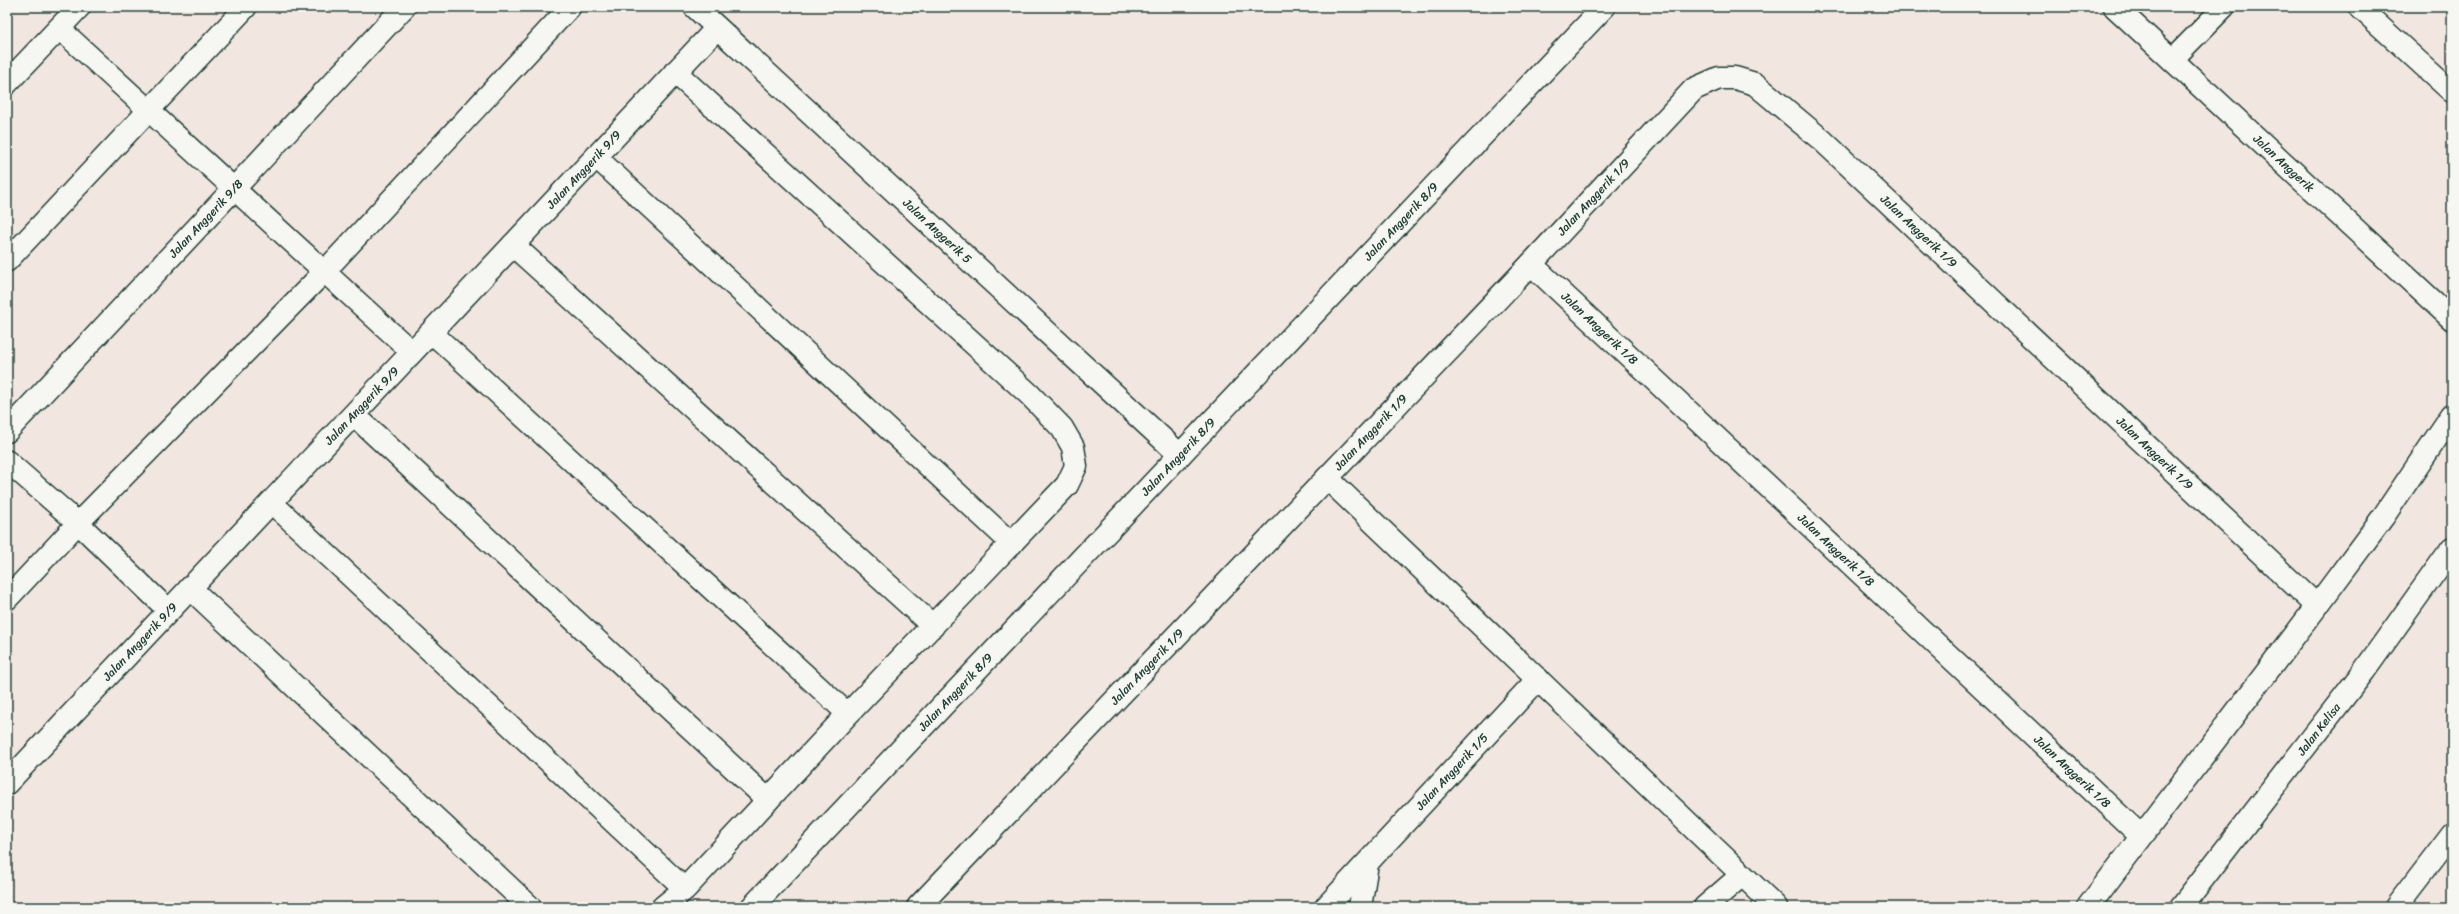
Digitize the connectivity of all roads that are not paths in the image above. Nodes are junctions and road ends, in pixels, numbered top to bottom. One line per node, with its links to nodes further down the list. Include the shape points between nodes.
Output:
1 (79, 7): 10 (street)
2 (246, 7): 16 (lane)
3 (404, 7): 18 (street, Jalan Anggerik 9/8)
4 (570, 7): 22 (lane)
5 (695, 7): 11 (street, Jalan Anggerik 5)
6 (1604, 7): 29 (street, Jalan Anggerik 8/9)
7 (2115, 7): 12 (street, Jalan Anggerik)
8 (2224, 7): 12 (lane)
9 (2359, 7): 15 (lane)
10 (59, 28): 14 (street); 16 (lane)
11 (717, 28): 13 (street, Jalan Anggerik 9/9); 29 (street, Jalan Anggerik 5)
12 (2172, 60): 23 (street, Jalan Anggerik)
13 (675, 72): 17 (street, Jalan Anggerik 9/9); 34 (street, via 1029,394 1062,428 1073,447 1076,466 1067,485)
14 (7, 83)
15 (2452, 92)
16 (149, 111): 18 (lane); 20 (lane)
17 (596, 157): 19 (street, Jalan Anggerik 9/9); 34 (lane)
18 (233, 188): 22 (lane); 28 (street, Jalan Anggerik 9/8)
19 (513, 245): 24 (street, Jalan Anggerik 9/9); 40 (street)
20 (7, 261)
21 (1531, 264): 31 (street, Jalan Anggerik 1/9); 38 (street, Jalan Anggerik 1/9, via 1694,90 1719,78 1735,78 1755,84 1823,141); 46 (street, Jalan Anggerik 1/8)
22 (323, 273): 25 (lane); 33 (lane)
23 (2452, 319)
24 (431, 332): 25 (street, Jalan Anggerik 9/9); 42 (lane)
25 (412, 352): 26 (street, Jalan Anggerik 9/9)
26 (354, 415): 32 (street, Jalan Anggerik 9/9); 44 (street)
27 (2452, 415): 38 (street, via 2383,517)
28 (7, 431)
29 (1180, 455): 52 (street, Jalan Anggerik 8/9)
30 (7, 461): 33 (lane)
31 (1327, 478): 41 (street); 53 (street, Jalan Anggerik 1/9)
32 (271, 502): 36 (street, Jalan Anggerik 9/9); 49 (lane)
33 (78, 523): 37 (lane); 39 (lane)
34 (1012, 544): 40 (street)
35 (2452, 548): 59 (street, Jalan Kelisa, via 2364,671)
36 (190, 588): 39 (street, Jalan Anggerik 9/9); 50 (street)
37 (7, 599)
38 (2317, 606): 46 (street)
39 (169, 611): 43 (street, Jalan Anggerik 9/9)
40 (933, 626): 42 (street)
41 (1538, 679): 47 (street, Jalan Anggerik 1/5); 48 (street)
42 (848, 714): 44 (street)
43 (7, 783)
44 (768, 800): 49 (street)
45 (2452, 834): 60 (street)
46 (2141, 836): 58 (street)
47 (1367, 864): 54 (street, Jalan Anggerik 1/5); 55 (street)
48 (1742, 875): 56 (street); 57 (street)
49 (685, 889): 51 (street)
50 (530, 907)
51 (663, 907)
52 (752, 907)
53 (918, 907)
54 (1326, 907)
55 (1360, 907)
56 (1705, 907)
57 (1776, 907)
58 (2088, 907)
59 (2181, 907)
60 (2396, 907)

